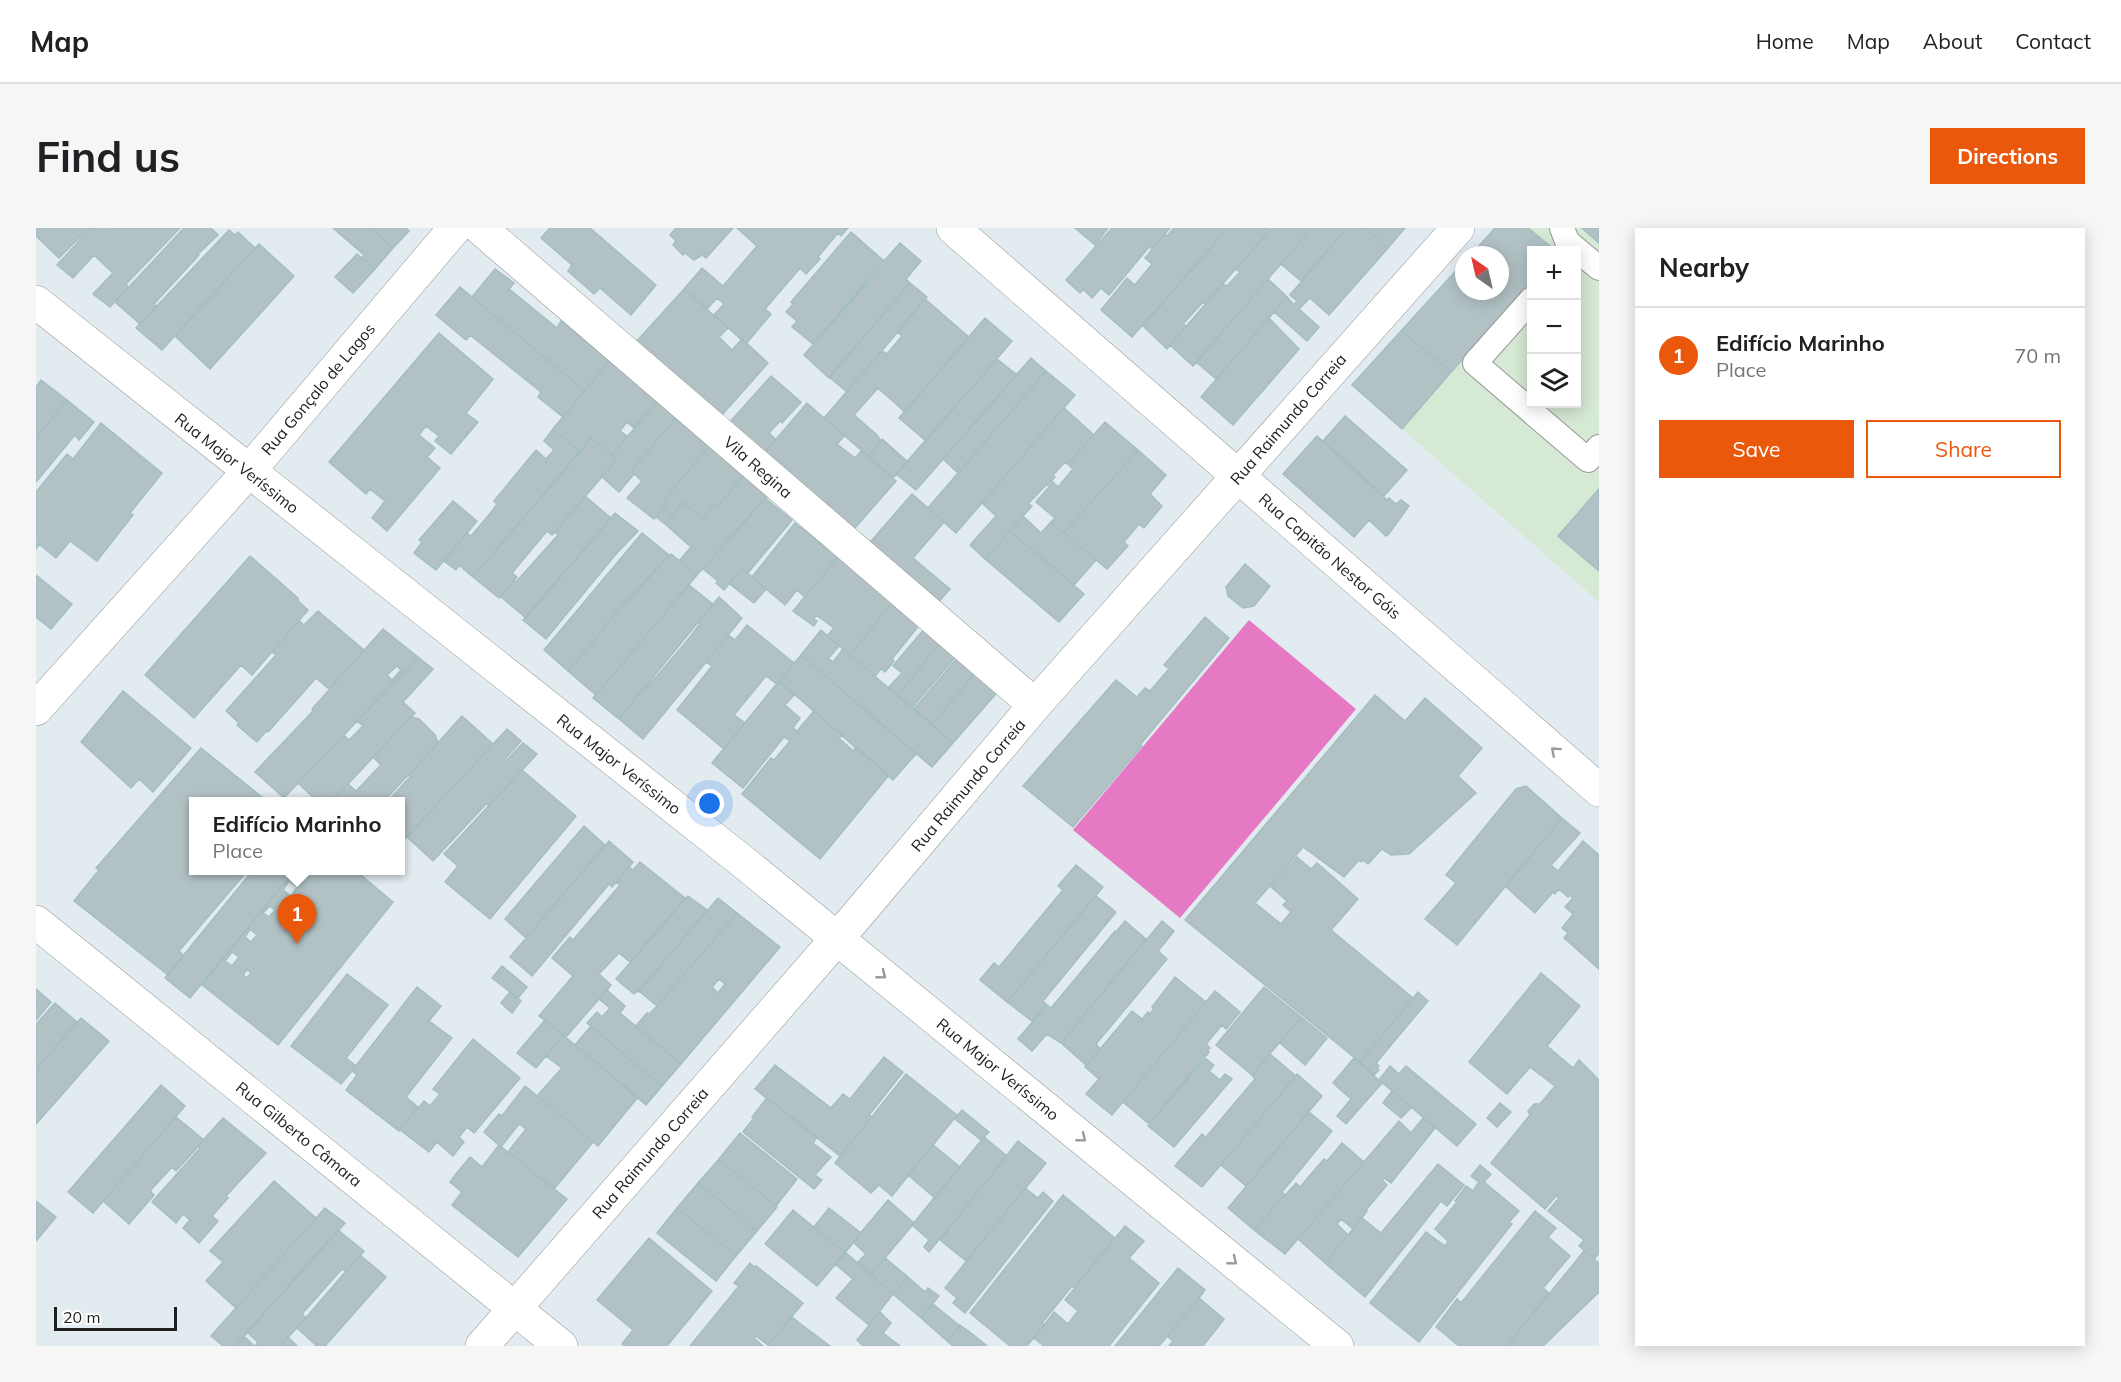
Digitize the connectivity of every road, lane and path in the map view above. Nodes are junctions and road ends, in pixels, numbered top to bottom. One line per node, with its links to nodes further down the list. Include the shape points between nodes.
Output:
1 (454, 228): 12 (street, Rua Gonçalo de Lagos)
2 (480, 228): 14 (street, Vila Regina)
3 (953, 228): 13 (street, Rua Capitão Nestor Góis)
4 (1458, 228): 13 (street, Rua Raimundo Correia)
5 (1562, 228): 6 (lane)
6 (1572, 246)
7 (1581, 254): 8 (lane)
8 (1599, 268)
9 (1531, 300): 11 (lane, via 1475,363 1588,460)
10 (36, 302): 12 (street, Rua Major Veríssimo)
11 (1599, 447)
12 (248, 472): 15 (street, Rua Gonçalo de Lagos); 18 (street, Rua Major Veríssimo)
13 (1237, 476): 14 (street, Rua Raimundo Correia); 16 (street, Rua Capitão Nestor Góis, one-way to 13)
14 (1035, 705): 18 (street, Rua Raimundo Correia)
15 (36, 709)
16 (1599, 790)
17 (36, 922): 19 (street, Rua Gilberto Câmara)
18 (837, 938): 19 (street, Rua Raimundo Correia); 22 (street, Rua Major Veríssimo, one-way to 22)
19 (515, 1309): 20 (street, Rua Raimundo Correia); 21 (street, Rua Gilberto Câmara)
20 (482, 1346)
21 (561, 1346)
22 (1336, 1346)

